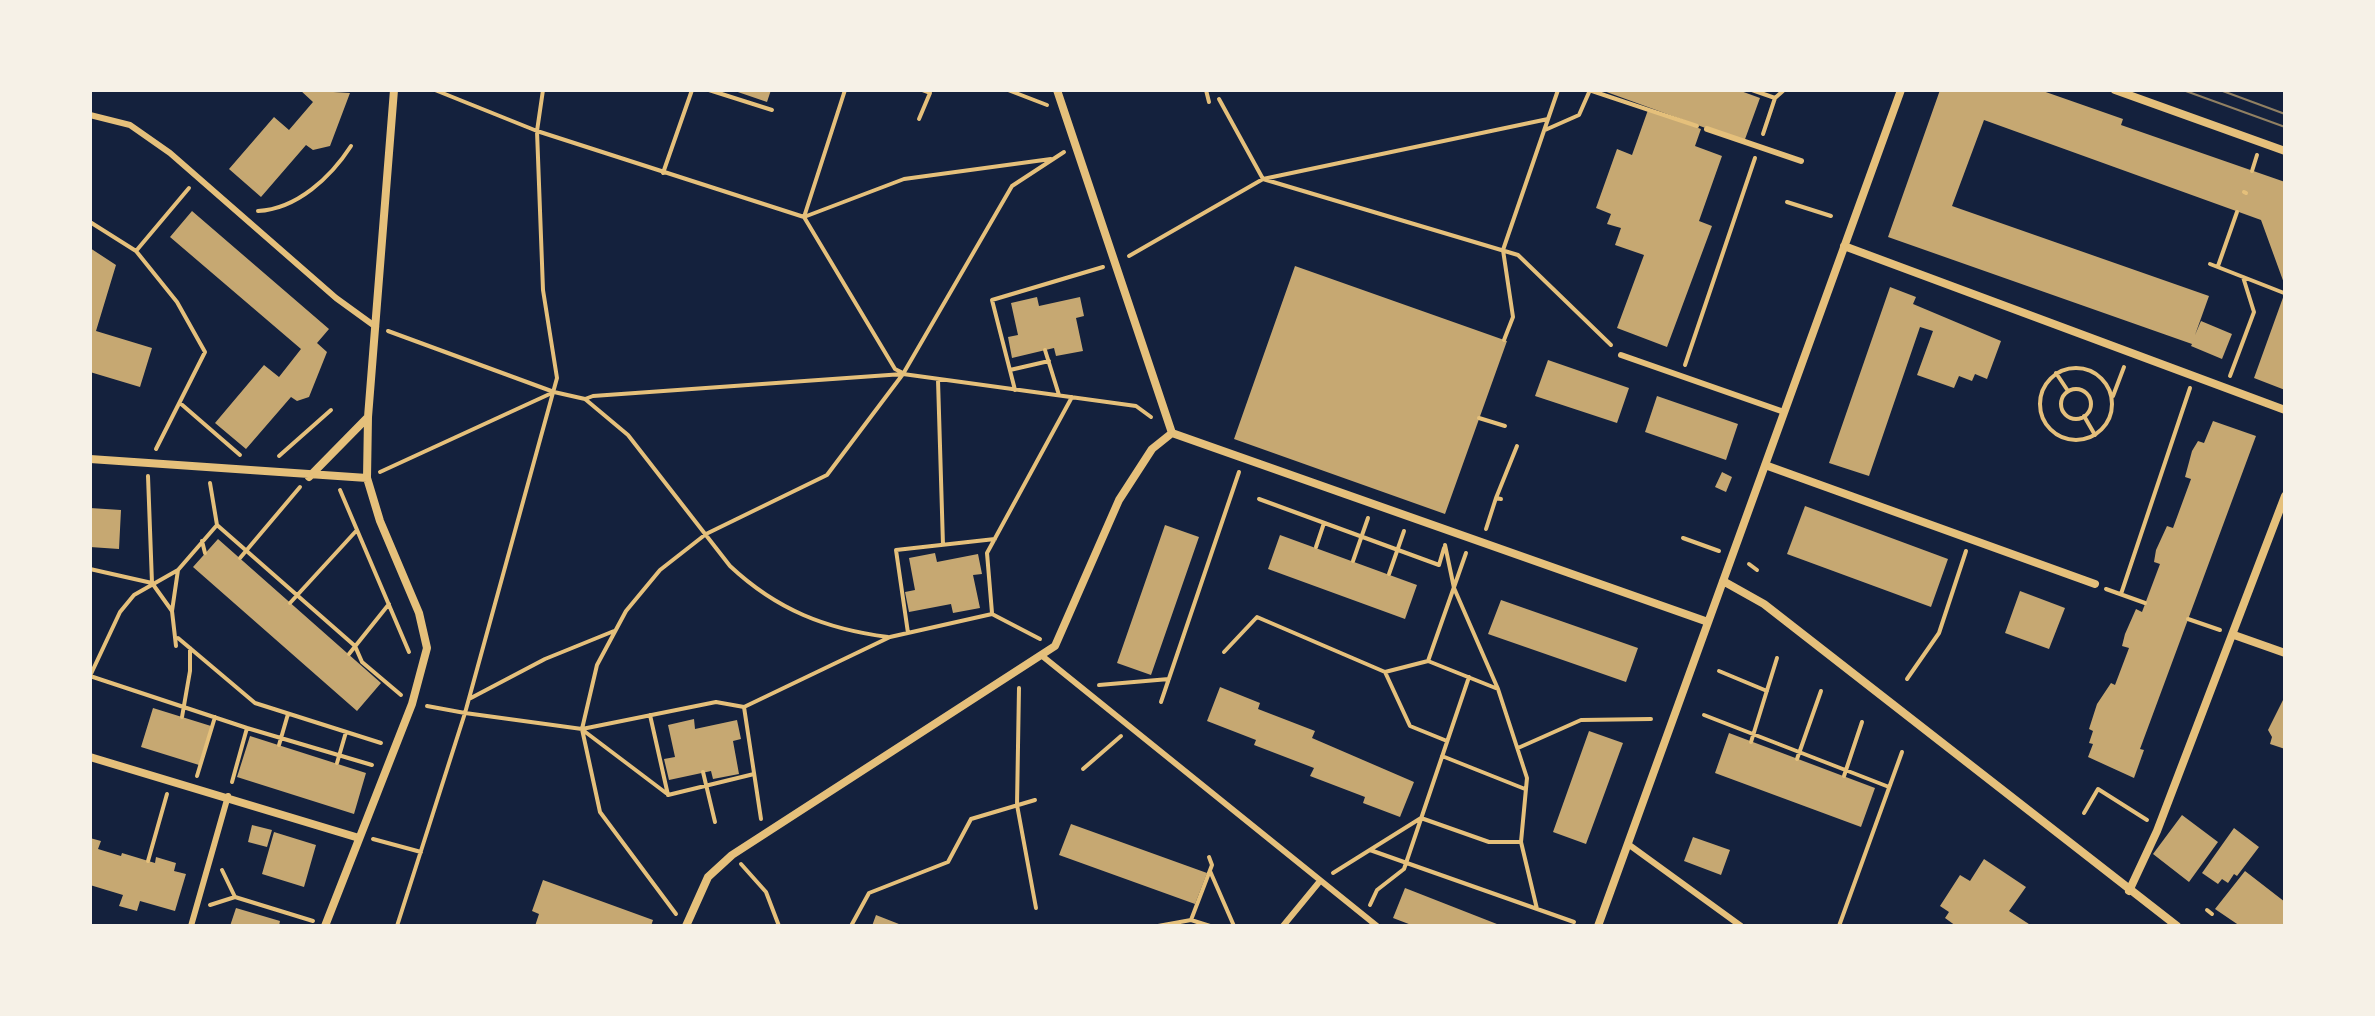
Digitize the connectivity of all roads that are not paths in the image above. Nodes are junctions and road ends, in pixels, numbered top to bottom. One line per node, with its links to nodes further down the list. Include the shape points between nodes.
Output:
1 (394, 90): 10 (street)
2 (1057, 90): 15 (street)
3 (1901, 90): 9 (street)
4 (2115, 90): 7 (street)
5 (90, 115): 10 (lane, via 130,125)
6 (1707, 129): 8 (lane)
7 (2285, 151)
8 (1801, 161)
9 (1844, 246): 12 (street); 13 (street)
10 (377, 327): 14 (street)
11 (1621, 355): 13 (lane)
12 (2285, 410)
13 (1784, 412): 17 (street)
14 (368, 417): 18 (street); 19 (street)
15 (1172, 433): 23 (street); 26 (street, via 1152,449 1119,500 1055,646)
16 (90, 459): 18 (street)
17 (1765, 465): 21 (street); 22 (street)
18 (309, 477): 19 (street)
19 (367, 478): 29 (street, via 419,613 427,648 412,704)
20 (2285, 496): 24 (street)
21 (1723, 581): 23 (street); 32 (street, via 1764,604)
22 (2095, 584)
23 (1708, 622): 30 (street)
24 (2234, 635): 25 (street); 32 (street)
25 (2285, 653)
26 (1041, 655): 31 (lane); 35 (street, via 732,855 708,877)
27 (90, 757): 28 (street)
28 (228, 796): 29 (street); 33 (lane)
29 (359, 838): 34 (street)
30 (1628, 844): 38 (street); 39 (lane)
31 (1320, 881): 36 (lane); 37 (lane)
32 (2129, 891): 40 (street)
33 (191, 926)
34 (325, 926)
35 (686, 926)
36 (1283, 926)
37 (1377, 926)
38 (1598, 926)
39 (1741, 926)
40 (2177, 926)

